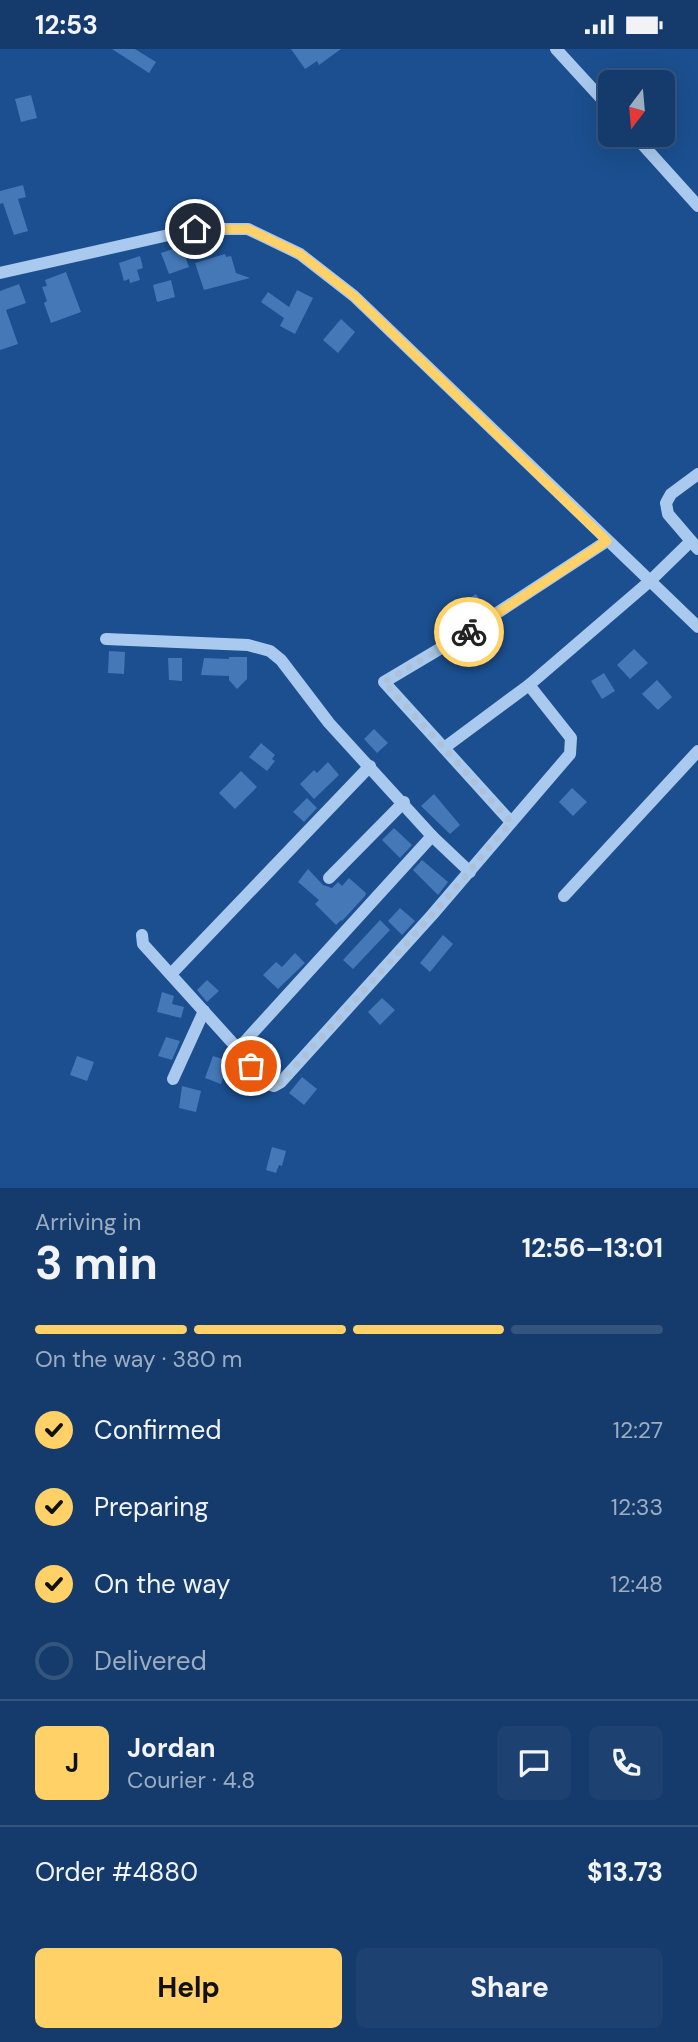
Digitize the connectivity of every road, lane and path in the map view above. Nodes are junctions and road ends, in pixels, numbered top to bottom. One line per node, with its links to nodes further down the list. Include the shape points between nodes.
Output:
1 (556, 49): 2 (street)
2 (598, 95)
3 (645, 147): 4 (street)
4 (698, 206)
5 (0, 273): 7 (street, via 195,229 248,229 300,254 354,296)
6 (698, 474): 8 (street, via 666,503 668,515)
7 (607, 541): 9 (street); 13 (street, via 384,682)
8 (695, 545): 9 (street)
9 (650, 581): 10 (street); 12 (street)
10 (698, 627)
11 (106, 639): 15 (street, via 248,645 270,651)
12 (529, 685): 13 (street); 17 (street, via 571,738 572,749)
13 (444, 748): 17 (street)
14 (698, 751): 21 (street)
15 (370, 766): 16 (street); 23 (street)
16 (404, 802): 18 (street); 20 (street)
17 (511, 822): 19 (street)
18 (432, 836): 19 (street); 25 (street)
19 (470, 871): 25 (street, via 281,1082 274,1086 264,1082)
20 (329, 878)
21 (564, 896)
22 (142, 935): 23 (street, via 143,944)
23 (171, 974): 24 (street)
24 (204, 1011): 25 (street); 26 (street)
25 (238, 1049)
26 (173, 1079)

